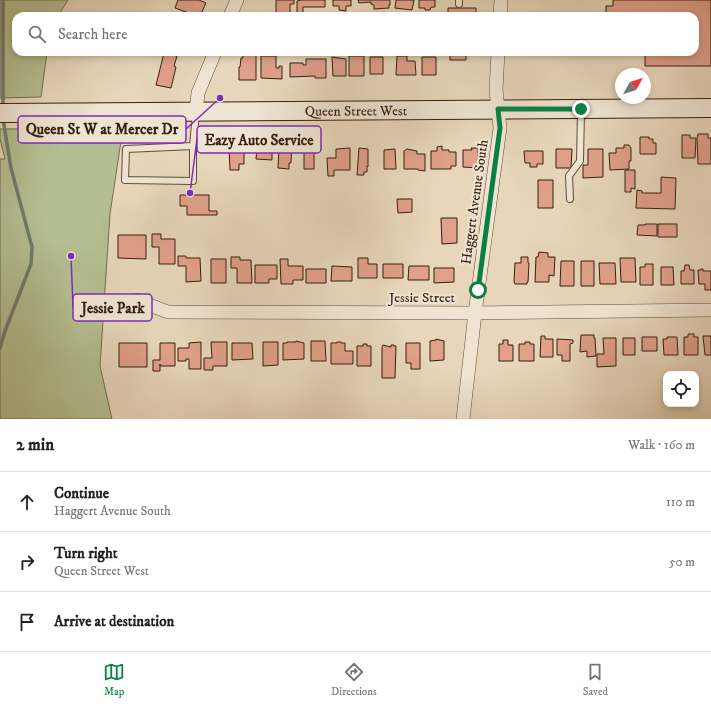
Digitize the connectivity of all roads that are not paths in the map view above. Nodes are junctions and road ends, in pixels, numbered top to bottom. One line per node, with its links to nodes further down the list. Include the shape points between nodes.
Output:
1 (237, 0): 3 (street)
2 (501, 0): 4 (street)
3 (232, 12)
4 (500, 12)
5 (213, 56): 10 (street, via 198,93)
6 (498, 56): 8 (street, Haggert Avenue South)
7 (711, 108): 9 (main road, Queen Street West)
8 (498, 109): 9 (main road, Queen Street West); 10 (main road, Queen Street West); 16 (street, Haggert Avenue South, via 500,128)
9 (581, 109): 13 (lane, via 580,162 569,176)
10 (196, 112): 11 (main road, Queen Street West); 12 (lane)
11 (0, 113)
12 (193, 146): 12 (lane, via 193,181 125,180 126,149)
13 (570, 199)
14 (136, 300): 16 (street, Jessie Street, via 168,312)
15 (711, 310): 16 (street, Jessie Street)
16 (475, 313): 17 (street, Haggert Avenue South)
17 (463, 419)

